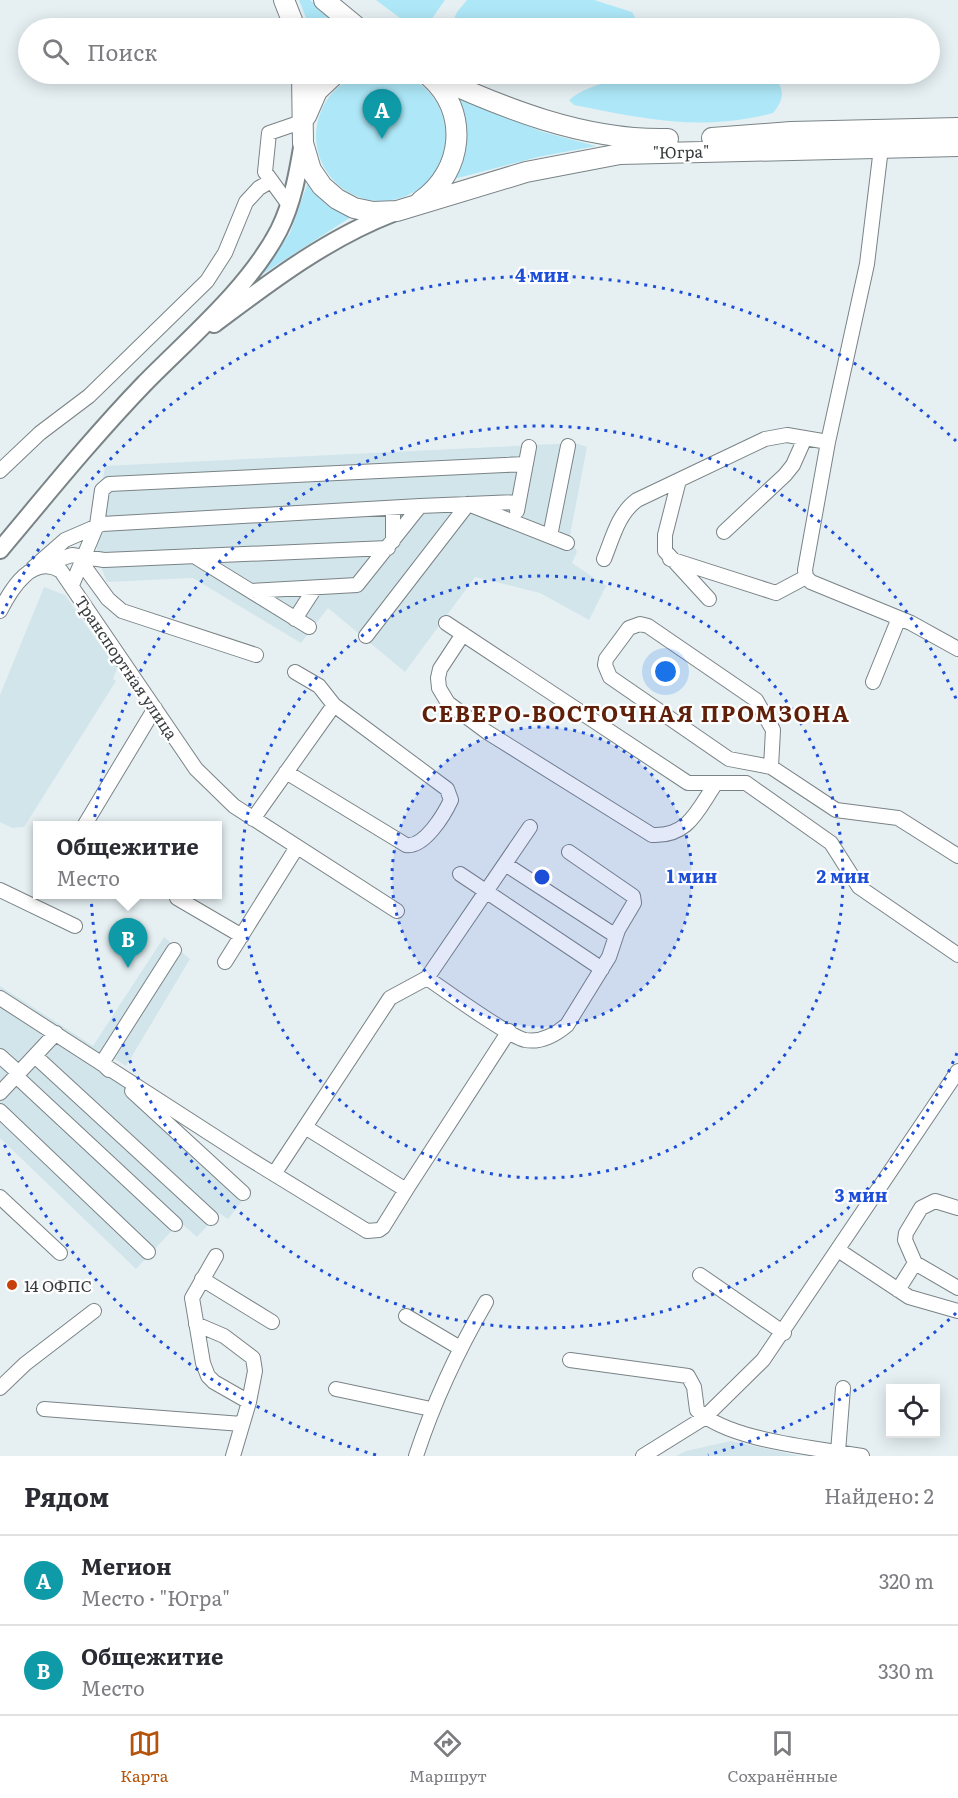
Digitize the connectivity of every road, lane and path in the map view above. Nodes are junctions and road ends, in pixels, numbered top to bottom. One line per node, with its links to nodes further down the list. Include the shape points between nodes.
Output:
1 (284, 0): 3 (highway)
2 (324, 0): 4 (highway)
3 (291, 18)
4 (346, 18)
5 (302, 84): 10 (highway, "Югра")
6 (325, 84): 10 (highway, via 315,95)
7 (437, 84): 15 (highway, "Югра", via 450,102 457,144 444,179)
8 (452, 84): 9 (highway, "Югра", via 531,116 652,140)
9 (958, 128)
10 (304, 130): 13 (street, via 269,133 265,172); 14 (main road); 15 (highway, "Югра", via 306,157 314,175 337,199 373,212)
11 (958, 146): 12 (highway, "Югра")
12 (881, 148): 15 (highway, "Югра", via 620,154 526,172); 18 (street, via 867,264)
13 (272, 181): 14 (street); 22 (street, via 246,202 225,253 207,281 89,396 40,433)
14 (289, 206): 16 (main road, via 271,243)
15 (409, 207): 16 (main road, via 360,226 311,254)
16 (184, 346): 36 (main road, via 81,453)
17 (805, 438): 18 (street); 23 (street, via 787,435 765,439); 32 (street, via 785,475)
18 (828, 442): 42 (street)
19 (568, 446): 33 (street)
20 (529, 447): 21 (street)
21 (526, 464): 24 (street); 31 (street, via 109,484 102,490)
22 (0, 471)
23 (679, 480): 39 (street, via 627,507); 40 (street, via 665,535 665,551)
24 (519, 502): 25 (street); 30 (street)
25 (468, 504): 26 (street); 29 (street); 30 (street)
26 (442, 505): 27 (street); 29 (street)
27 (420, 506): 28 (street); 35 (street)
28 (393, 508): 31 (street); 35 (street)
29 (458, 518): 53 (street)
30 (514, 522): 33 (street)
31 (97, 525): 38 (street); 41 (street, via 65,540)
32 (724, 532)
33 (550, 536): 34 (street)
34 (567, 543)
35 (391, 544): 37 (street); 44 (street, via 357,585)
36 (0, 550)
37 (194, 556): 38 (street); 45 (street)
38 (83, 559): 41 (street, via 64,556); 43 (street); 55 (street, via 108,599 123,611)
39 (604, 559)
40 (670, 559): 42 (street, via 776,593); 46 (street)
41 (33, 569): 43 (street, Транспортная улица, via 55,568); 47 (street, via 12,590)
42 (806, 577): 48 (street)
43 (72, 585): 59 (street, Транспортная улица)
44 (315, 588): 45 (street); 49 (street)
45 (251, 591): 49 (street)
46 (709, 599)
47 (0, 610)
48 (899, 618): 54 (street); 57 (street)
49 (295, 619): 51 (street)
50 (446, 623): 52 (street)
51 (309, 627)
52 (463, 634): 62 (street, via 688,783); 62 (street, via 438,678 438,688 448,703 487,732 652,835 683,829)
53 (366, 636)
54 (958, 649)
55 (256, 655)
56 (295, 672): 58 (street, via 319,686)
57 (873, 682)
58 (334, 705): 61 (street); 61 (street, via 447,789 451,795 448,805 421,841 406,846)
59 (155, 708): 63 (street, Транспортная улица, via 206,781); 64 (street)
60 (771, 767): 60 (street, via 772,730 756,700 648,626 629,628 606,659 610,677 729,759); 68 (street, via 827,806 898,818)
61 (286, 772): 63 (street)
62 (716, 783): 79 (street, via 746,783 831,843 859,887)
63 (253, 819): 66 (street, Транспортная улица)
64 (86, 821)
65 (530, 827): 69 (street)
66 (297, 847): 74 (street, Транспортная улица); 76 (street)
67 (569, 852): 77 (street, via 633,896 634,903)
68 (958, 856)
69 (505, 864): 72 (street); 77 (street)
70 (460, 874): 72 (street)
71 (0, 890): 75 (street)
72 (486, 891): 81 (street); 82 (street)
73 (179, 899): 76 (street)
74 (397, 911)
75 (75, 927)
76 (242, 936): 80 (street)
77 (616, 936): 81 (street)
78 (174, 950): 88 (street)
79 (958, 955)
80 (225, 962)
81 (602, 969): 84 (street, via 559,1032 527,1040)
82 (427, 978): 84 (street); 93 (street, via 390,998)
83 (0, 998): 85 (street)
84 (509, 1031): 95 (street)
85 (56, 1033): 87 (street); 88 (street)
86 (0, 1056): 90 (street)
87 (35, 1056): 90 (street); 99 (street)
88 (102, 1063): 94 (street); 96 (street)
89 (958, 1071): 101 (street)
90 (17, 1075): 91 (street); 100 (street)
91 (0, 1093)
92 (0, 1111): 102 (street)
93 (305, 1127): 94 (street); 95 (street)
94 (274, 1174): 95 (street, via 372,1232 383,1227)
95 (406, 1190)
96 (243, 1193)
97 (0, 1197): 103 (street)
98 (958, 1208): 105 (street, via 935,1201 921,1208 906,1233 906,1246)
99 (211, 1218)
100 (175, 1224)
101 (838, 1251): 109 (street); 116 (street)
102 (148, 1252)
103 (60, 1253)
104 (216, 1256): 107 (street)
105 (915, 1263): 108 (street); 109 (street)
106 (700, 1275): 116 (street)
107 (202, 1279): 114 (street); 115 (street, via 192,1298)
108 (958, 1288)
109 (898, 1290): 112 (street, via 917,1300)
110 (486, 1302): 117 (street)
111 (94, 1311): 119 (street)
112 (958, 1311)
113 (406, 1316): 117 (street)
114 (272, 1323)
115 (196, 1324): 122 (street, via 208,1376); 122 (street, via 224,1336 253,1358 255,1371)
116 (784, 1333): 125 (street, via 746,1380)
117 (460, 1348): 124 (street)
118 (570, 1360): 125 (street, via 688,1376 694,1387 695,1407)
119 (0, 1388)
120 (843, 1388): 127 (street)
121 (336, 1389): 124 (street)
122 (249, 1402): 126 (street)
123 (44, 1409): 126 (street)
124 (431, 1409): 129 (street)
125 (704, 1418): 127 (street, via 726,1430); 130 (street)
126 (242, 1424): 128 (street)
127 (838, 1452): 131 (street)
128 (233, 1456)
129 (416, 1456)
130 (643, 1456)
131 (862, 1456)

